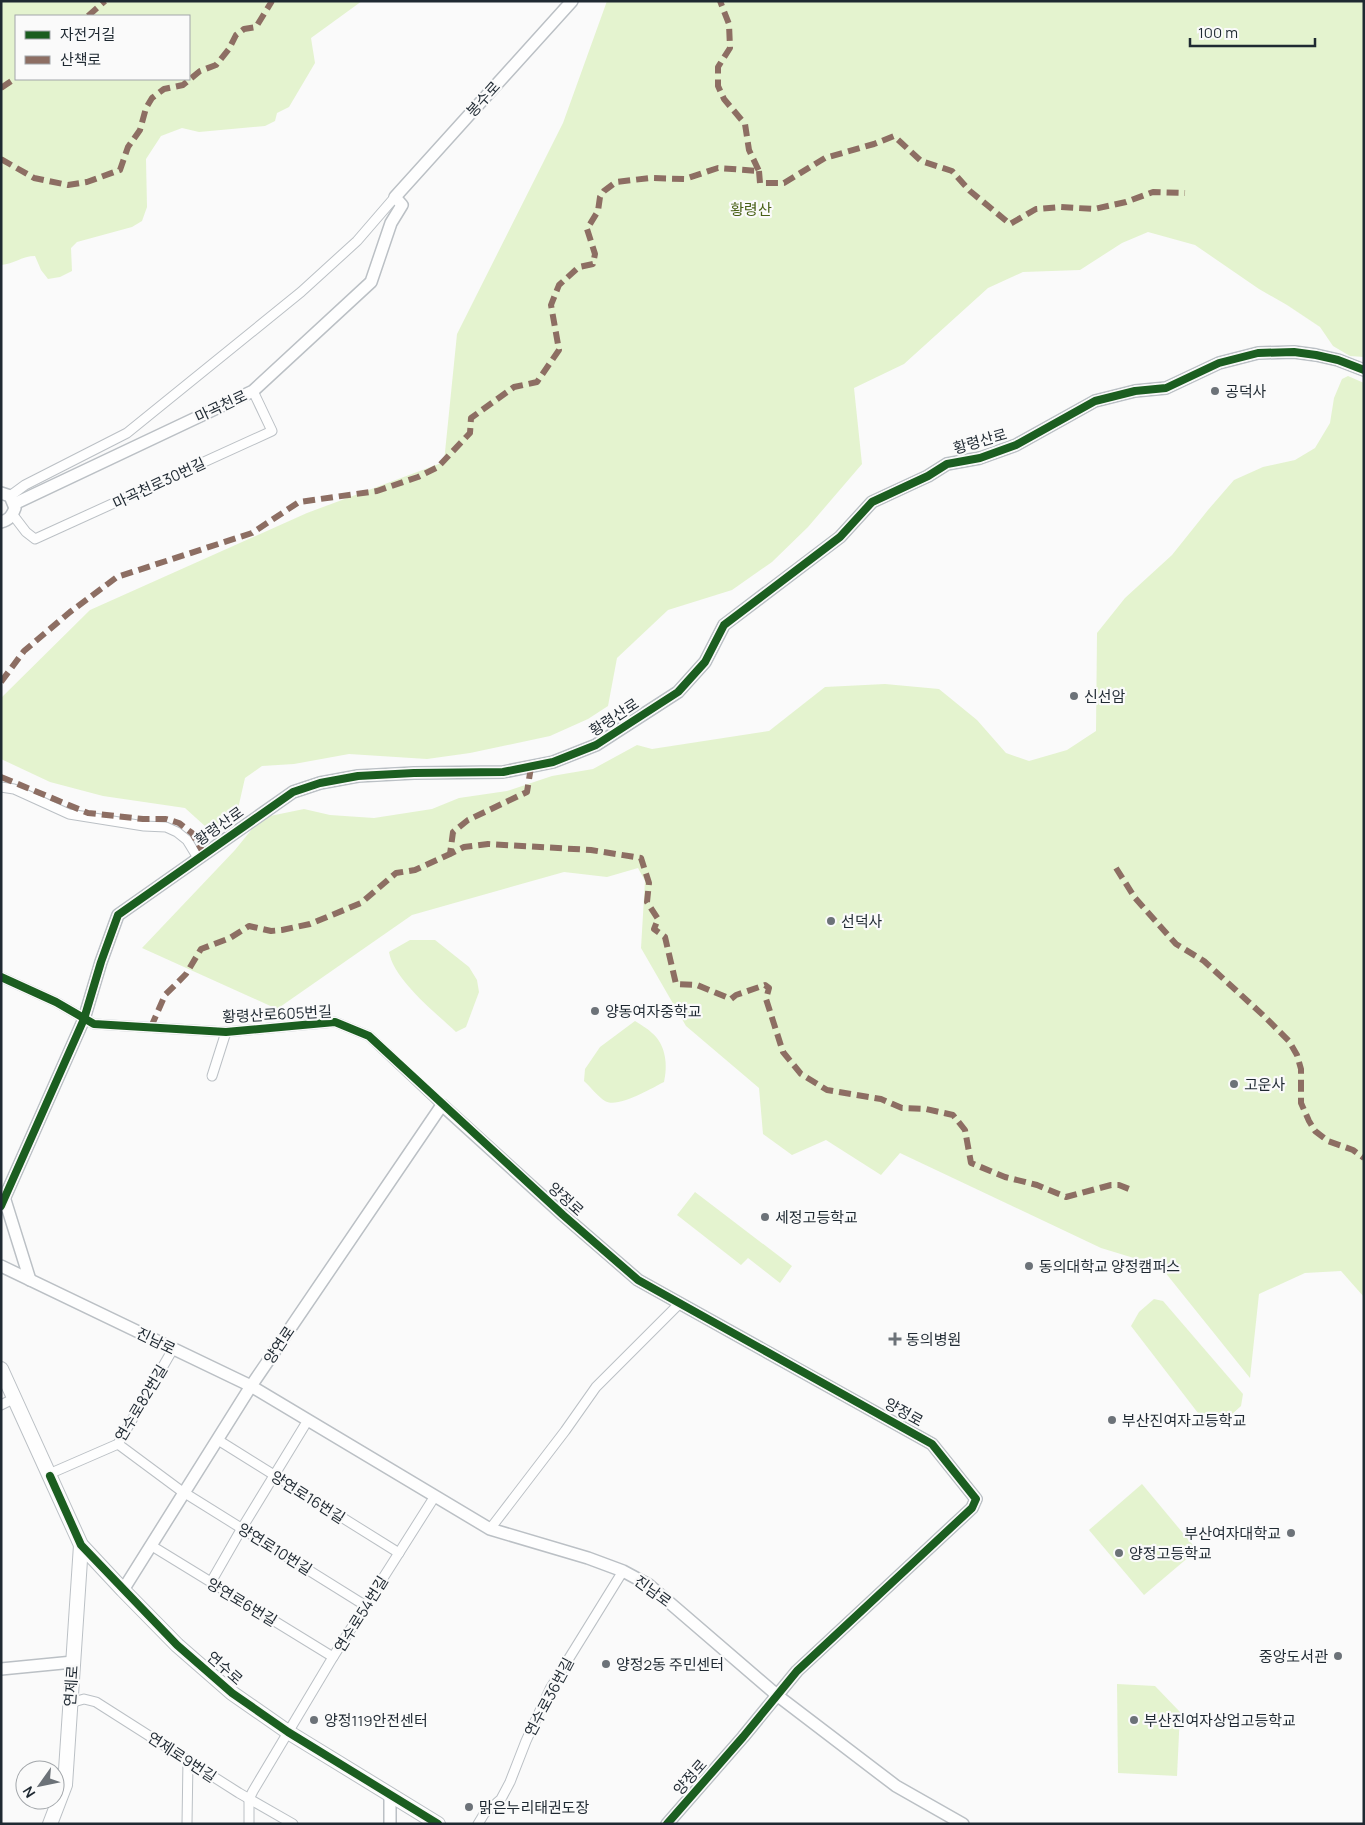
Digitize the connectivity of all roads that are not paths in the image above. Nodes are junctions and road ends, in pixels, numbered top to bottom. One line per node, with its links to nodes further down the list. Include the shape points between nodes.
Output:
1 (572, 1): 2 (street, 봉수로)
2 (395, 197): 4 (street, 마곡천로, via 402,205 391,223 371,282); 5 (street, via 357,241 301,292 127,434 25,484)
3 (1364, 370): 8 (street, 황령산로, via 1316,355 1258,353 1219,363 1166,388 1127,392 1095,401 1016,445 980,458 947,464 872,502 840,537 724,625 705,662 678,692 596,745 553,762 503,772 358,776 320,783 293,792)
4 (253, 391): 5 (street, 마곡천로); 5 (street, 마곡천로30번길, via 272,431 35,539 26,532)
5 (9, 502): 6 (street, 마곡천로, via 8,520)
6 (1, 522)
7 (1, 787): 8 (street, via 14,789 69,814 166,827 187,840)
8 (198, 858): 10 (street, 황령산로, via 118,915)
9 (1, 977): 10 (street, 황령산로605번길, via 56,1002)
10 (84, 1019): 11 (street, 황령산로605번길, via 94,1024); 14 (street, 황령산로)
11 (226, 1032): 12 (street); 13 (street, 황령산로605번길, via 335,1022 369,1036)
12 (212, 1076)
13 (442, 1104): 17 (street, 양정로, via 638,1280); 20 (street, 양연로)
14 (3, 1203): 16 (street)
15 (1, 1266): 16 (street, 진남로)
16 (30, 1280): 18 (street, 진남로)
17 (680, 1303): 31 (street, via 596,1387); 42 (street, 양정로, via 932,1444 976,1499 972,1508 797,1671)
18 (173, 1349): 20 (street, 진남로); 25 (street, 연수로82번길)
19 (1, 1369): 21 (main road, 연수로)
20 (251, 1386): 23 (street, 진남로); 24 (street, 양연로)
21 (15, 1398): 22 (street); 26 (main road, 연수로)
22 (1, 1405)
23 (308, 1420): 27 (street); 29 (street, 진남로)
24 (218, 1440): 27 (street, 양연로16번길); 28 (street, 양연로)
25 (118, 1444): 26 (street, 연수로82번길); 28 (street, 양연로10번길)
26 (49, 1474): 32 (main road, 연수로)
27 (275, 1476): 30 (street); 34 (street, 양연로16번길)
28 (185, 1491): 30 (street, 양연로10번길); 33 (street, 양연로)
29 (435, 1496): 31 (street, 진남로); 34 (street, 연수로54번길)
30 (242, 1528): 36 (street); 38 (street, 양연로10번길)
31 (490, 1529): 35 (street, 진남로)
32 (81, 1545): 37 (main road, 연수로); 40 (main road, 연제로)
33 (152, 1546): 36 (street, 양연로6번길); 37 (street, 양연로)
34 (399, 1553): 38 (street, 연수로54번길)
35 (623, 1571): 42 (street, 진남로, via 649,1585); 54 (street, 연수로36번길, via 550,1689 501,1799)
36 (211, 1582): 39 (street, 양연로6번길)
37 (124, 1590): 44 (main road, 연수로, via 177,1645 232,1693)
38 (366, 1606): 39 (street, 연수로54번길)
39 (334, 1657): 44 (street, 연수로54번길)
40 (73, 1662): 41 (street); 43 (main road, 연제로)
41 (1, 1669)
42 (778, 1696): 55 (street, 양정로); 56 (street, 진남로, via 896,1786)
43 (70, 1704): 45 (street, 연제로9번길, via 84,1699 96,1702); 48 (main road, 연제로, via 65,1785)
44 (288, 1732): 46 (main road, 연수로); 47 (street, 연수로54번길)
45 (188, 1760): 47 (street, 연제로9번길); 49 (street)
46 (390, 1795): 52 (street); 53 (main road, 연수로)
47 (250, 1799): 50 (street); 51 (street, 연제로9번길)
48 (50, 1824)
49 (186, 1824)
50 (249, 1824)
51 (293, 1824)
52 (390, 1824)
53 (438, 1824)
54 (478, 1824)
55 (667, 1824)
56 (963, 1824)

